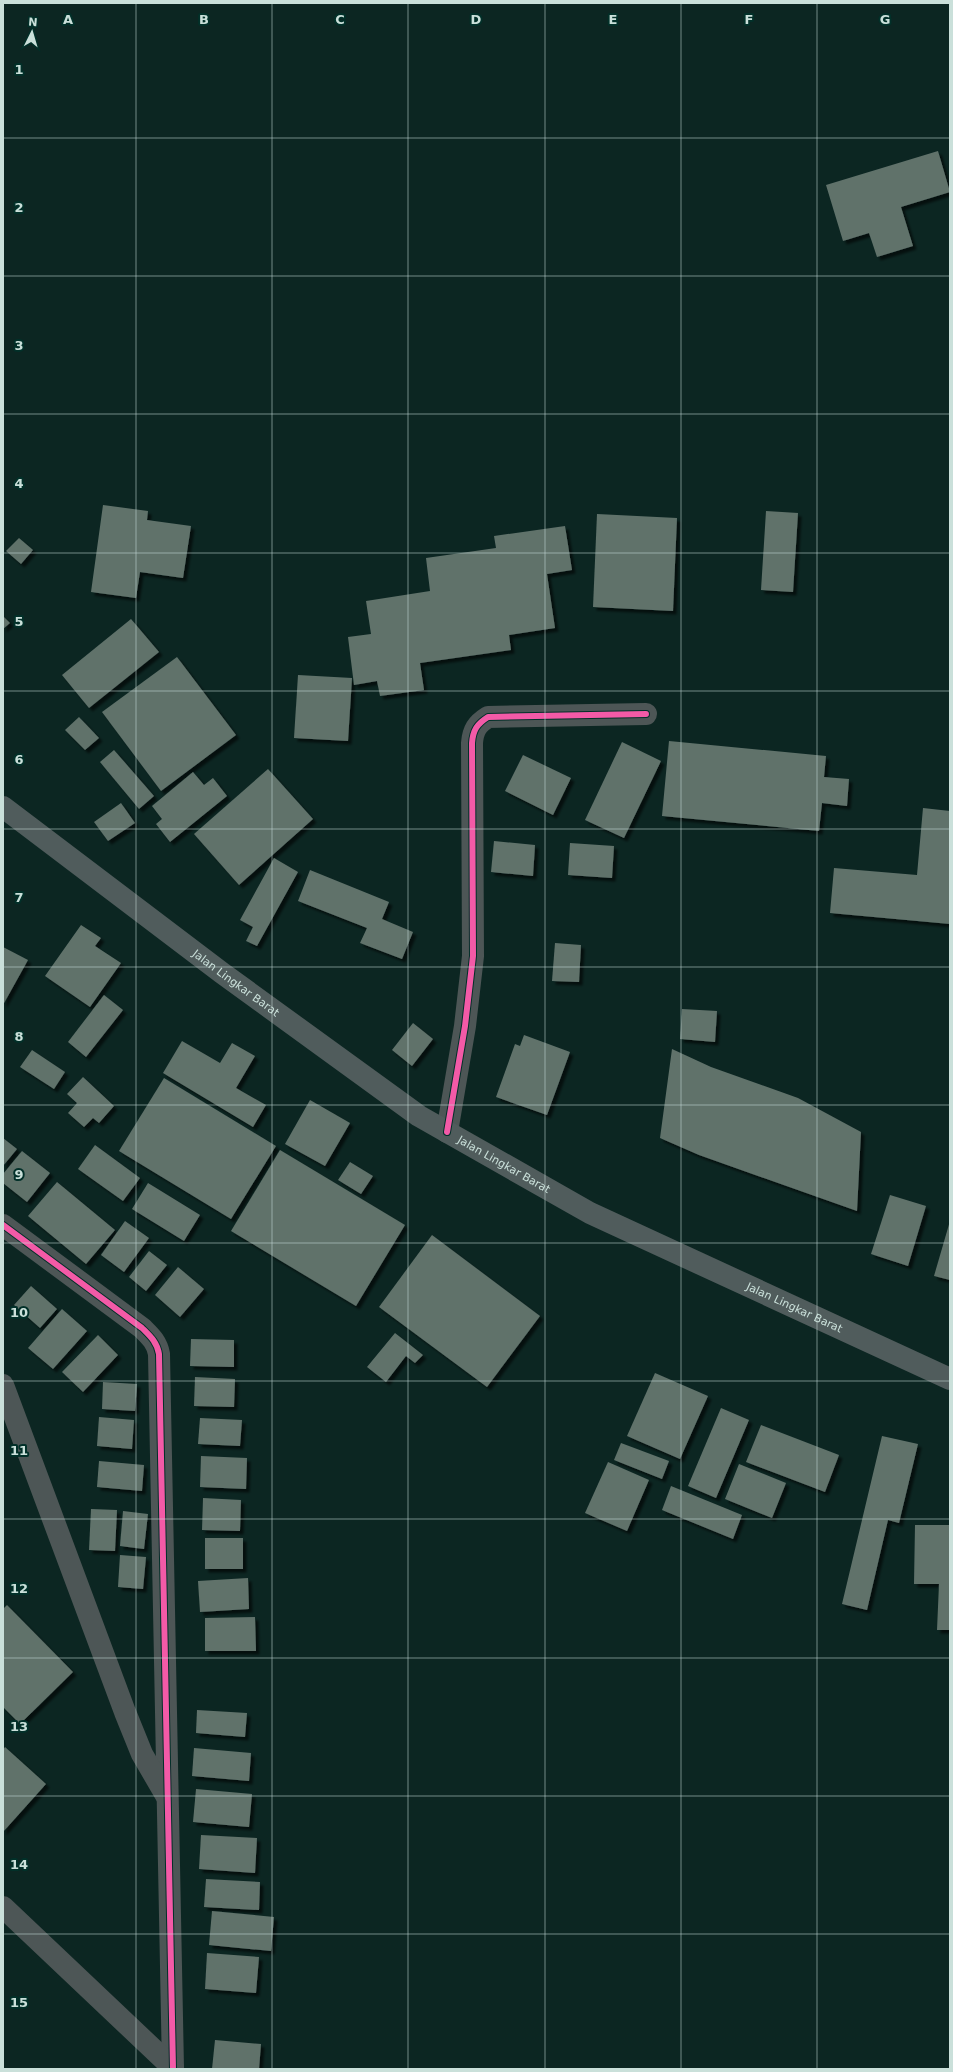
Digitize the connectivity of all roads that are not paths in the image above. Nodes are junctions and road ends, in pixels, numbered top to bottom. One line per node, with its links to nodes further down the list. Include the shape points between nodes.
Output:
1 (646, 714): 3 (street, via 488,717 476,726 473,733 471,774 473,956 465,1026)
2 (3, 807): 3 (highway, Jalan Lingkar Barat, via 222,973 419,1116)
3 (447, 1132): 5 (highway, Jalan Lingkar Barat, via 590,1213)
4 (3, 1226): 7 (street, via 142,1328 157,1346)
5 (950, 1379)
6 (3, 1385): 7 (street, via 142,1754)
7 (167, 1798): 9 (street)
8 (3, 1907): 9 (street)
9 (173, 2069)

